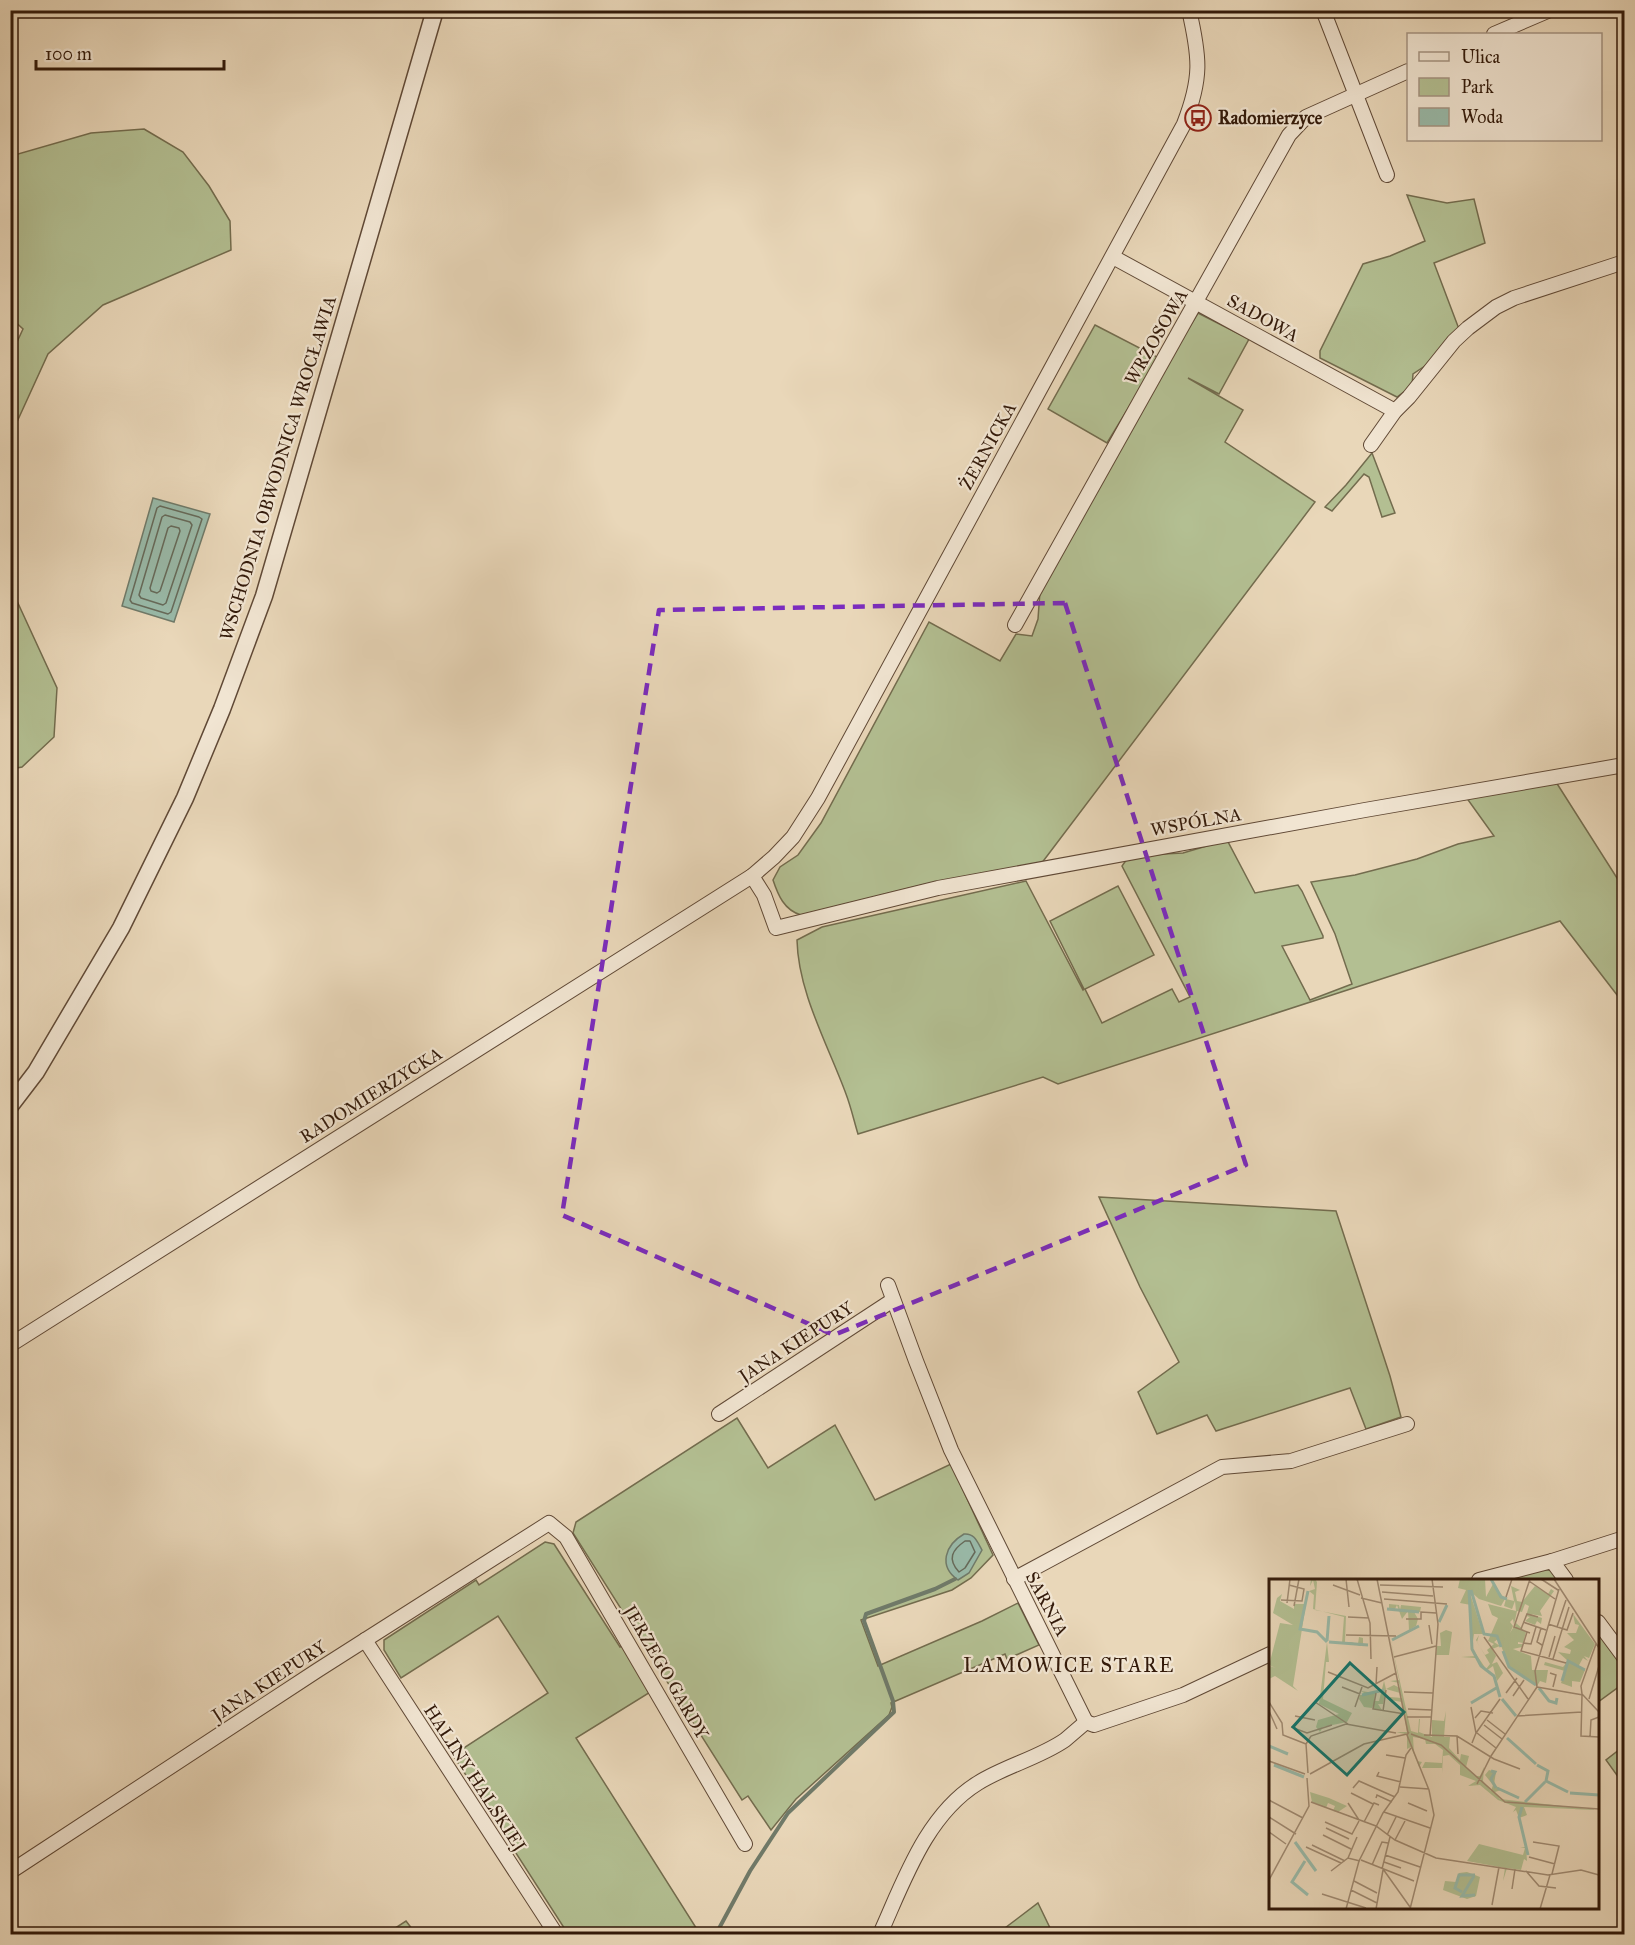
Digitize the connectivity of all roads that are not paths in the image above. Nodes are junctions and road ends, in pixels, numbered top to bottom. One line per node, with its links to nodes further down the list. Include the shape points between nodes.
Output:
1 (435, 10): 17 (street, WSCHODNIA OBWODNICA WROCŁAWIA, via 264,596 222,709 185,798 122,928 36,1072)
2 (1189, 10): 9 (street, ŻERNICKA, via 1199,60 1192,103)
3 (1323, 10): 7 (street)
4 (1550, 10): 5 (street)
5 (1496, 33)
6 (1407, 71): 7 (street, WRZOSOWA)
7 (1355, 94): 8 (street); 11 (street, WRZOSOWA, via 1306,117 1289,135)
8 (1387, 175)
9 (1113, 257): 11 (street, SADOWA); 16 (street, ŻERNICKA, via 818,798 794,837)
10 (1624, 262): 12 (street, via 1496,307 1461,334)
11 (1197, 302): 12 (street, SADOWA); 14 (street, WRZOSOWA)
12 (1395, 411): 13 (street)
13 (1371, 445)
14 (1015, 625)
15 (1624, 765): 16 (street, WSPÓLNA, via 950,885 774,922 764,894)
16 (752, 876): 20 (street, RADOMIERZYCKA)
17 (10, 1106)
18 (888, 1286): 19 (street, SARNIA)
19 (893, 1300): 21 (street, JANA KIEPURY); 26 (street, SARNIA, via 951,1450)
20 (10, 1345)
21 (719, 1414)
22 (1407, 1424): 26 (street, via 1291,1461 1222,1467)
23 (549, 1523): 30 (street, JANA KIEPURY); 34 (street, JERZEGO GARDY, via 566,1537)
24 (1624, 1538): 25 (street)
25 (1552, 1561): 27 (street); 28 (street)
26 (1014, 1579): 33 (street, SARNIA)
27 (1486, 1579)
28 (1565, 1579)
29 (1599, 1623): 32 (street)
30 (365, 1640): 35 (street, JANA KIEPURY); 36 (street, HALINY HALSKIEJ)
31 (1269, 1654): 33 (street, via 1183,1695 1094,1725)
32 (1624, 1658)
33 (1086, 1722): 37 (street, via 1064,1740 978,1783 957,1800 917,1853)
34 (745, 1844)
35 (10, 1872)
36 (556, 1935)
37 (880, 1935)

